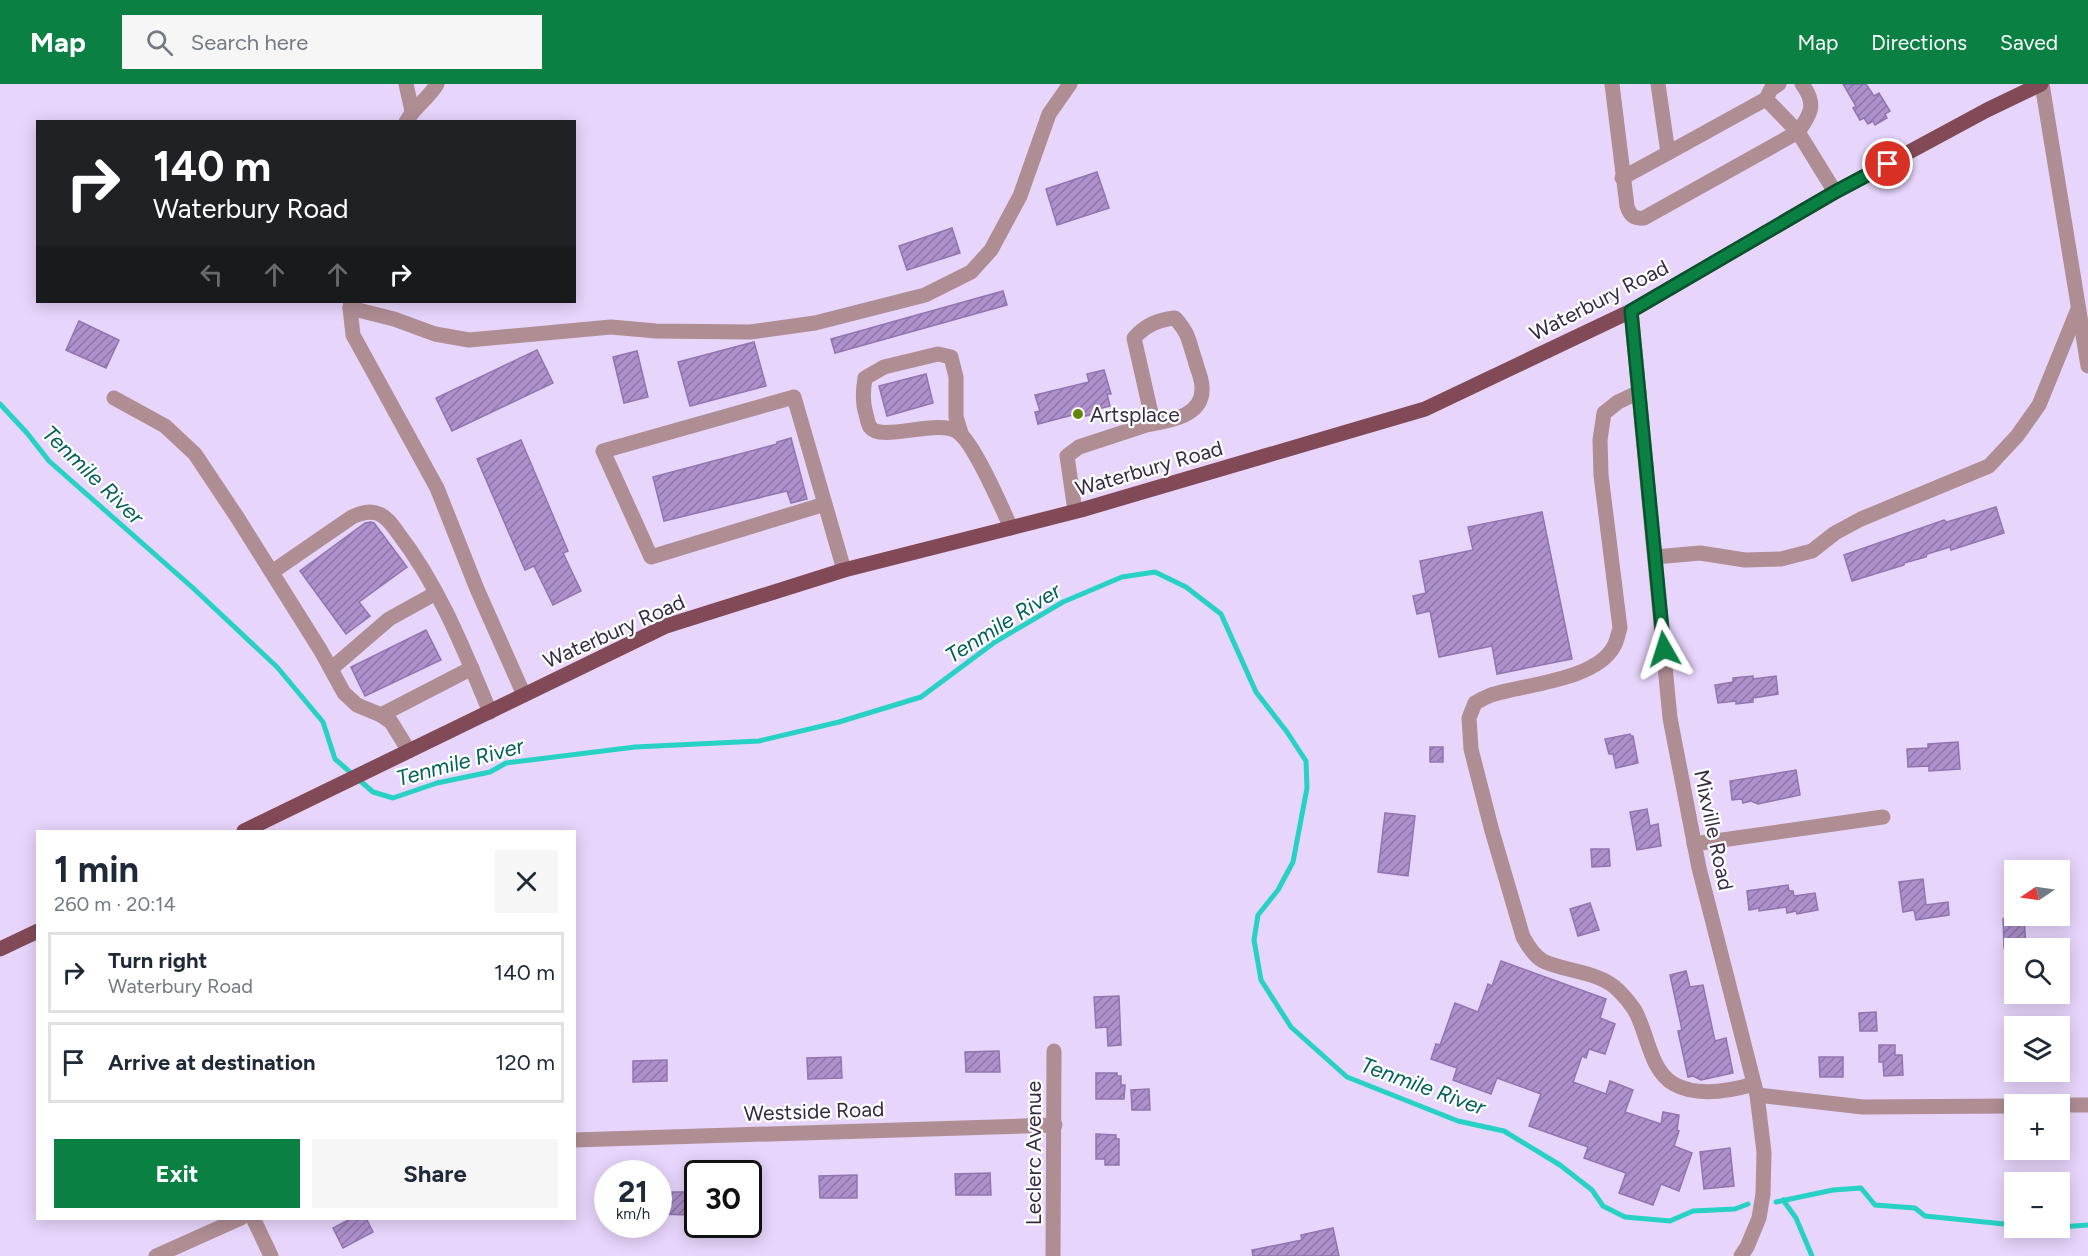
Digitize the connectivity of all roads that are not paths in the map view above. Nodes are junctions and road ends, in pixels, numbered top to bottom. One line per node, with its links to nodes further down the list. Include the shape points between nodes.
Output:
1 (406, 84): 10 (street)
2 (437, 84): 10 (street)
3 (1070, 84): 15 (street, via 1049,114 1020,196 991,250 971,272 925,295 815,323 750,332 611,327 469,340 435,334)
4 (1612, 84): 13 (street)
5 (1658, 84): 12 (street)
6 (1779, 84): 9 (street)
7 (1802, 84): 11 (street, via 1811,104 1810,116)
8 (2042, 84): 14 (main road, Waterbury Road); 16 (street)
9 (1766, 99): 11 (street); 12 (street)
10 (409, 116)
11 (1798, 132): 13 (street, via 1644,218 1630,215); 14 (street)
12 (1668, 153): 13 (street)
13 (1622, 178)
14 (1835, 192): 17 (main road, Waterbury Road)
15 (350, 305): 32 (street, via 353,335 437,488)
16 (2078, 309): 18 (street); 26 (street, via 2038,405 2017,436 1989,466 1861,519 1812,551 1781,559 1745,561 1700,553)
17 (1631, 311): 19 (street, Mixville Road); 24 (main road, Waterbury Road, via 1425,409)
18 (2088, 366)
19 (1639, 392): 26 (street, Mixville Road); 42 (street, via 1604,413 1600,440 1620,628 1614,647 1602,661 1582,671 1490,695 1475,703 1469,718 1471,749 1522,937 1529,949 1542,961 1603,980 1618,989 1634,1009 1656,1063 1665,1078 1676,1086 1696,1091)
20 (114, 398): 28 (street, via 165,426 195,454)
21 (1146, 425): 21 (street, via 1152,418 1134,338 1157,321 1175,318 1187,332 1203,385 1202,397 1194,411); 24 (street, via 1079,447 1067,456)
22 (961, 433): 22 (street, via 937,426 875,432 864,407 865,378 884,367 938,354 951,357); 25 (street, via 994,488)
23 (825, 504): 23 (street, via 651,557 603,451 794,397); 27 (street)
24 (1075, 511): 25 (main road, Waterbury Road)
25 (1011, 528): 27 (main road, Waterbury Road)
26 (1654, 557): 38 (street, Mixville Road, via 1670,718)
27 (844, 570): 32 (main road, Waterbury Road, via 666,626)
28 (272, 572): 29 (street, via 352,517 365,512 379,513 417,558); 31 (street)
29 (436, 594): 30 (street); 31 (street, via 389,619)
30 (472, 668): 33 (street); 34 (street)
31 (331, 669): 34 (street, via 344,693 357,705)
32 (525, 695): 33 (main road, Waterbury Road)
33 (490, 712): 35 (main road, Waterbury Road)
34 (381, 715): 35 (street, via 391,722)
35 (409, 751): 37 (main road, Waterbury Road)
36 (1883, 817): 38 (street)
37 (246, 830)
38 (1694, 844): 42 (street, Mixville Road)
39 (36, 932): 40 (main road)
40 (0, 949)
41 (1054, 1051): 46 (street, Leclerc Avenue)
42 (1756, 1090): 45 (street, via 1863,1107); 53 (street, Mixville Road, via 1764,1152 1763,1194 1759,1218)
43 (2070, 1105): 44 (street)
44 (2088, 1105)
45 (2004, 1106)
46 (1055, 1125): 47 (street, Westside Road); 52 (street, Leclerc Avenue)
47 (576, 1140)
48 (237, 1220): 50 (street)
49 (254, 1220): 51 (street)
50 (156, 1256)
51 (271, 1256)
52 (1053, 1256)
53 (1741, 1256)

